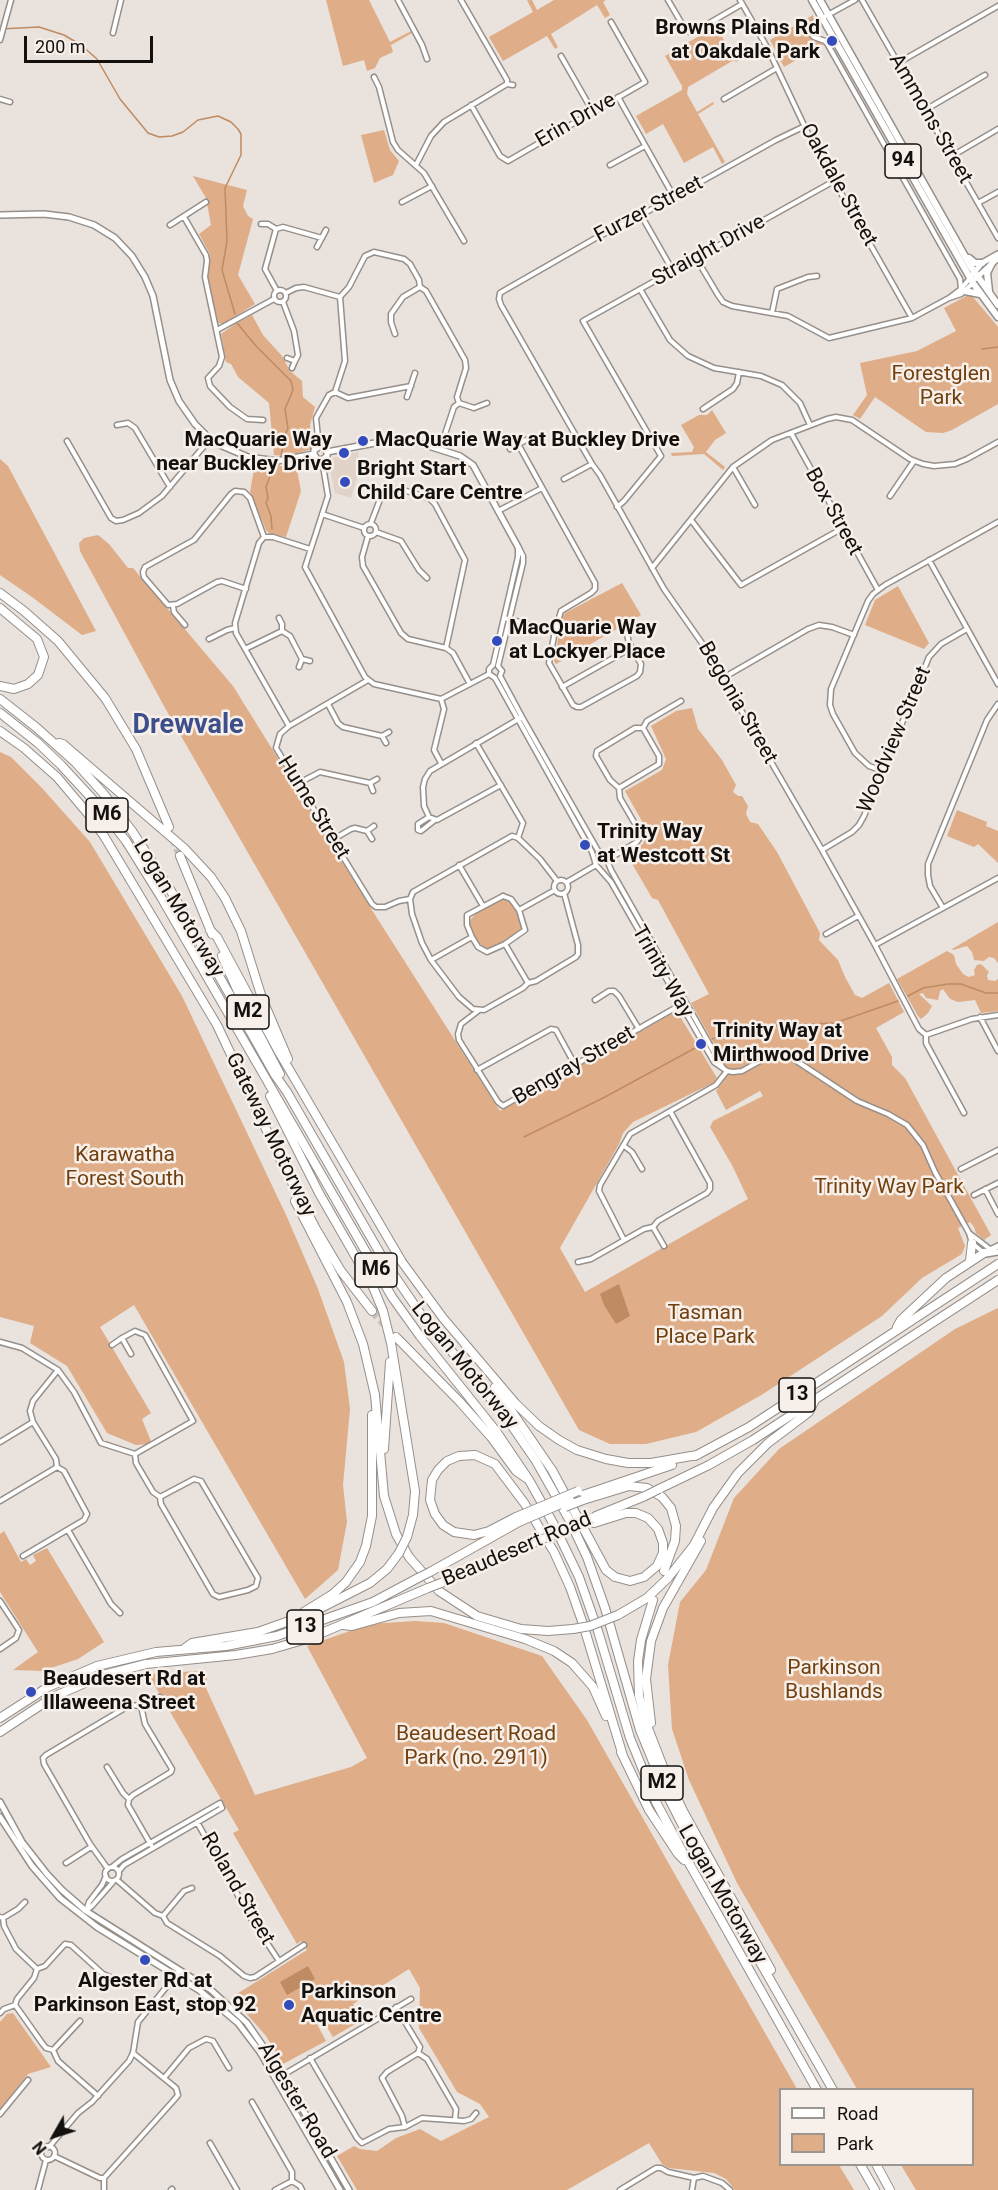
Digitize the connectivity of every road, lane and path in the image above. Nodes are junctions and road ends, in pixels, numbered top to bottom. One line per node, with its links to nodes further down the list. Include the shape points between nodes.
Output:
1 (11, 0): 15 (street)
2 (121, 0): 14 (street)
3 (398, 0): 17 (street)
4 (461, 0): 22 (street)
5 (668, 0): 10 (street, via 689,32)
6 (812, 0): 12 (main road, 94)
7 (820, 0): 12 (main road, 94)
8 (855, 0): 12 (street)
9 (862, 0): 18 (street, Ammons Street)
10 (741, 2): 19 (street, Oakdale Street)
11 (998, 6): 18 (street)
12 (826, 16): 55 (main road, 94); 62 (main road, 94); 65 (street, via 811,26 811,34 827,43)
13 (612, 22): 24 (street, Erin Drive, via 645,82)
14 (113, 33)
15 (1, 37)
16 (561, 56): 30 (street)
17 (427, 59)
18 (898, 63): 29 (street, Ammons Street)
19 (777, 68): 26 (street); 31 (street, Oakdale Street)
20 (985, 75): 29 (street)
21 (374, 77): 35 (street, via 393,142)
22 (507, 84): 23 (street); 28 (street)
23 (513, 85)
24 (618, 97): 30 (street, Erin Drive); 33 (street)
25 (0, 99): 27 (street)
26 (724, 99)
27 (10, 102)
28 (471, 105): 30 (street, Erin Drive, via 500,156 507,161); 35 (street, via 436,129)
29 (925, 110): 34 (street, Ammons Street)
30 (593, 112)
31 (805, 126): 37 (street, Oakdale Street); 40 (street, Furzer Street)
32 (998, 129): 34 (street)
33 (645, 146): 36 (street); 40 (street)
34 (951, 156): 43 (street, Ammons Street)
35 (416, 165): 38 (street)
36 (610, 165)
37 (834, 181): 57 (street, Straight Drive); 77 (street, Oakdale Street)
38 (432, 186): 42 (street); 53 (street)
39 (998, 192): 43 (street)
40 (674, 197): 45 (street, Furzer Street)
41 (206, 202): 46 (street)
42 (402, 202)
43 (978, 203): 52 (street, Ammons Street)
44 (0, 215): 95 (main road, via 69,217 104,231 124,247 149,286 168,371 179,401)
45 (641, 215): 60 (street); 72 (street, Furzer Street, via 505,290)
46 (184, 217): 48 (street); 78 (street, via 206,255 205,277)
47 (261, 224): 49 (street)
48 (170, 225)
49 (276, 229): 51 (street, via 283,227); 66 (street, via 265,269)
50 (326, 230): 51 (street)
51 (322, 238): 54 (street)
52 (998, 238)
53 (464, 241)
54 (317, 247)
55 (962, 251): 58 (main road, via 974,262); 62 (main road, 94)
56 (998, 256): 58 (main road); 59 (main road)
57 (696, 258): 60 (street, Straight Drive); 75 (street, via 723,302)
58 (982, 263): 62 (main road)
59 (992, 263): 62 (main road); 69 (main road, via 987,276)
60 (673, 271): 64 (street, Straight Drive)
61 (817, 276): 75 (street, via 777,289)
62 (974, 278): 65 (street); 68 (main road, 94); 69 (main road, 94)
63 (420, 287): 70 (street, via 408,262 374,252 365,256); 79 (street, via 403,297 391,314); 89 (street, via 426,291 465,360)
64 (640, 289): 83 (street, via 678,348 701,363); 114 (street, Straight Drive, via 583,321 661,456)
65 (963, 290): 68 (main road); 77 (street)
66 (277, 291): 67 (street); 71 (street)
67 (286, 293): 70 (street, via 304,287); 73 (street)
68 (980, 294): 76 (main road, 94)
69 (990, 295): 74 (main road, 94)
70 (340, 297): 86 (street, via 346,352)
71 (274, 299): 73 (street); 78 (street)
72 (499, 299): 107 (street, Begonia Street)
73 (283, 303): 81 (street, via 294,331)
74 (998, 306)
75 (772, 313): 77 (street, via 795,319 829,338)
76 (998, 317)
77 (912, 318)
78 (217, 330): 91 (street, via 221,361 208,378 210,386 247,419)
79 (395, 334)
80 (287, 358): 81 (street)
81 (296, 361): 82 (street)
82 (292, 368)
83 (739, 372): 90 (street, via 733,389); 93 (street, via 782,385 800,404)
84 (415, 374): 85 (street)
85 (411, 386): 86 (street, via 348,398); 87 (street)
86 (335, 392): 100 (street, via 329,395 316,418)
87 (407, 397)
88 (487, 403): 89 (street, via 474,408)
89 (459, 404): 101 (street, via 454,407)
90 (703, 409)
91 (263, 420)
92 (117, 425): 110 (street, via 128,423 135,428)
93 (810, 425): 94 (street); 106 (street, via 836,417 852,420)
94 (791, 433): 108 (street); 121 (street, Box Street)
95 (210, 439): 104 (main road, via 233,452 268,461 288,461); 110 (street)
96 (526, 440): 99 (street)
97 (68, 441): 110 (street, via 111,518 123,520 139,513)
98 (998, 442): 106 (street, via 955,464 934,466)
99 (518, 444): 102 (street); 111 (street)
100 (319, 447): 103 (main road); 104 (main road)
101 (440, 449): 103 (main road, via 391,440); 115 (main road, via 473,465)
102 (510, 449)
103 (327, 452): 105 (main road)
104 (314, 454): 105 (main road)
105 (322, 460): 116 (street, via 328,490)
106 (914, 461): 112 (street)
107 (592, 464): 109 (street); 114 (street, Begonia Street)
108 (733, 467): 113 (street); 117 (street)
109 (564, 479)
110 (170, 487)
111 (542, 488): 115 (street); 141 (street, via 595,583 591,593 561,611)
112 (890, 496)
113 (755, 505)
114 (617, 507): 128 (street, Begonia Street)
115 (498, 511): 125 (main road)
116 (322, 514): 120 (street); 126 (street)
117 (691, 520): 121 (street, via 741,585); 128 (street)
118 (372, 523): 120 (street); 122 (street); 145 (street, via 386,491 400,489 429,498 435,504 465,560)
119 (997, 523): 127 (street)
120 (363, 528): 123 (street)
121 (843, 528): 131 (street, Box Street)
122 (376, 532): 123 (street); 129 (street, via 401,541)
123 (368, 536): 145 (street, via 363,566 401,633 408,639)
124 (264, 537): 126 (street); 130 (street); 133 (street, via 247,494 231,494 194,540 145,567 144,577 165,603)
125 (518, 548): 136 (street)
126 (310, 549): 155 (street, via 306,571)
127 (929, 560): 131 (street); 139 (street)
128 (652, 568): 154 (street, Begonia Street)
129 (427, 578)
130 (246, 589): 133 (street, via 217,582); 138 (street)
131 (878, 590): 143 (street, via 868,601)
132 (0, 593): 186 (highway, via 58,641 105,698 129,735)
133 (173, 606): 137 (street)
134 (0, 608): 158 (highway, via 37,639 44,657 38,675 28,684 14,689)
135 (279, 618): 140 (street)
136 (507, 619): 141 (street); 150 (street)
137 (185, 625)
138 (235, 628): 144 (street); 147 (street)
139 (968, 629): 157 (street); 176 (street, Woodview Street, via 941,644 929,657)
140 (282, 631): 147 (street); 148 (street, via 290,636)
141 (555, 631): 159 (street, via 549,663)
142 (627, 634): 146 (street)
143 (854, 635): 154 (street, via 819,625); 176 (street, via 831,689 830,705 855,753 869,766)
144 (209, 639)
145 (446, 648): 156 (street, via 453,652)
146 (631, 648): 159 (street); 159 (street, via 641,664 637,676 581,707 573,705)
147 (245, 649): 167 (street)
148 (302, 659): 149 (street); 151 (street)
149 (310, 661)
150 (496, 665): 152 (street, via 489,669); 153 (street, Trinity Way, via 502,670)
151 (299, 667)
152 (489, 674): 153 (street, Trinity Way); 156 (street)
153 (498, 677): 166 (street, Trinity Way)
154 (723, 678): 191 (street, Begonia Street)
155 (368, 681): 161 (street); 163 (street, Hume Street)
156 (470, 684): 161 (street)
157 (998, 684)
158 (0, 686)
159 (562, 687)
160 (0, 699): 172 (highway, Logan Motorway / M6)
161 (441, 699): 175 (street, via 444,709 434,750)
162 (681, 701): 168 (street, via 647,721)
163 (328, 705): 167 (street, Hume Street); 171 (street, via 344,727)
164 (998, 705): 203 (street, via 987,720 928,864 930,886)
165 (0, 713): 220 (highway, Logan Motorway / M6, via 61,765 114,825 161,897)
166 (520, 718): 174 (street); 193 (street, Trinity Way); 195 (street, Trinity Way)
167 (289, 726): 179 (street, Hume Street, via 280,734 276,748)
168 (643, 728): 181 (street, via 659,756 658,764); 181 (street, via 635,728 597,751 596,756 612,783)
169 (0, 731): 231 (highway, Gateway Motorway / M2, via 57,777 104,836 209,1010)
170 (389, 732): 171 (street)
171 (382, 736): 173 (street)
172 (54, 743): 225 (highway, Logan Motorway / M6, via 103,793 142,844); 226 (highway, via 63,744 184,848 218,887 242,931 272,1022)
173 (387, 743)
174 (476, 743): 175 (street); 180 (street)
175 (441, 763): 183 (street, via 430,771 423,787)
176 (883, 771): 191 (street, Woodview Street, via 859,825)
177 (377, 779): 178 (street)
178 (370, 783): 179 (street, via 320,772); 182 (street)
179 (297, 784): 190 (street, Hume Street)
180 (501, 785): 184 (street); 189 (street, via 523,823)
181 (619, 788): 193 (street, via 620,798 640,837)
182 (373, 791)
183 (429, 817): 184 (street); 184 (street, via 418,824 418,830)
184 (435, 820)
185 (374, 826): 187 (street)
186 (169, 827)
187 (367, 831): 188 (street); 190 (street, via 351,829)
188 (372, 838)
189 (518, 838): 194 (street, via 506,837); 197 (street)
190 (332, 840): 201 (street, Hume Street, via 372,904 385,908)
191 (822, 850): 205 (street, Begonia Street)
192 (180, 855): 206 (highway, Gateway Motorway / M2)
193 (606, 861): 195 (street); 195 (street, via 600,857); 214 (street, Trinity Way)
194 (459, 865): 201 (street, via 414,892); 202 (street)
195 (598, 865): 198 (street); 214 (street, Trinity Way)
196 (998, 878): 203 (street)
197 (557, 881): 198 (street); 199 (street)
198 (567, 882): 200 (street)
199 (555, 890): 200 (street); 204 (street)
200 (564, 893): 212 (street, via 578,954)
201 (410, 899): 211 (street, via 416,928)
202 (483, 906): 204 (street, via 503,896 511,899); 208 (street, via 467,915)
203 (943, 908): 210 (street)
204 (519, 910): 209 (street, via 525,930)
205 (858, 916): 207 (street); 210 (street, Begonia Street)
206 (210, 930): 225 (highway, Gateway Motorway / M2); 226 (highway, via 218,937)
207 (826, 934)
208 (472, 937): 209 (street, via 487,952); 211 (street)
209 (505, 944): 212 (street)
210 (875, 945): 219 (street, Begonia Street, via 919,1029)
211 (431, 960): 215 (street, via 454,992)
212 (528, 983): 215 (street)
213 (595, 1000): 218 (street, via 614,991)
214 (683, 1004): 218 (street, Bengray Street); 224 (street, Trinity Way)
215 (478, 1011): 223 (street, Bengray Street, via 462,1024 458,1034)
216 (998, 1015): 217 (street)
217 (980, 1017): 219 (street); 221 (street)
218 (639, 1029): 222 (street, Bengray Street)
219 (926, 1035): 228 (street, Begonia Street, via 926,1043)
220 (245, 1044): 253 (highway, via 249,1061 373,1287); 267 (highway, Logan Motorway / M6, via 392,1298 496,1431)
221 (998, 1051)
222 (576, 1065): 223 (street, Bengray Street, via 503,1106); 223 (street, via 556,1030 551,1029)
223 (477, 1070)
224 (726, 1071): 227 (street, via 716,1085); 239 (street, via 742,1071 776,1054 789,1056 856,1101 900,1120 923,1145)
225 (288, 1092): 314 (highway, Logan Motorway / M2, via 397,1280 516,1431 554,1491 587,1557 640,1730 665,1791)
226 (311, 1103): 258 (highway, via 402,1262)
227 (669, 1111): 229 (street, via 634,1131); 238 (street, via 710,1189)
228 (964, 1113)
229 (624, 1146): 232 (street); 240 (street, via 599,1191)
230 (998, 1150): 233 (street)
231 (283, 1165): 250 (highway, Gateway Motorway / M2, via 327,1249); 259 (highway, via 283,1176 356,1324)
232 (642, 1169)
233 (961, 1169)
234 (998, 1183): 235 (street)
235 (985, 1190): 236 (street); 237 (street)
236 (974, 1195)
237 (998, 1214)
238 (653, 1227): 240 (street); 242 (street)
239 (969, 1233): 241 (street); 244 (street)
240 (624, 1240): 247 (street)
241 (972, 1244): 244 (street); 246 (highway)
242 (664, 1246)
243 (998, 1246): 244 (main road)
244 (988, 1252): 245 (main road); 246 (highway)
245 (998, 1252)
246 (970, 1261): 251 (highway, via 946,1278)
247 (578, 1262)
248 (995, 1266): 251 (highway, Beaudesert Road / 13)
249 (998, 1280): 260 (highway, Beaudesert Road / 13)
250 (372, 1311)
251 (894, 1330): 264 (highway, Beaudesert Road / 13, via 749,1427)
252 (123, 1338): 255 (street); 256 (street); 263 (street, via 135,1331 145,1335 193,1421)
253 (394, 1340): 265 (highway, via 389,1348 384,1458); 267 (highway, M2, via 472,1415 516,1471); 280 (highway, bridge, via 415,1491 407,1537 387,1569 363,1588)
254 (0, 1342): 257 (street, via 21,1348)
255 (112, 1344)
256 (131, 1354)
257 (58, 1370): 261 (street, via 33,1401); 263 (street, via 101,1443)
258 (489, 1372): 264 (highway, via 530,1418 577,1450 606,1460 640,1464); 273 (highway, via 490,1380 552,1470 606,1570 619,1579 635,1580 657,1566 663,1542 648,1518 626,1513)
259 (371, 1373): 265 (highway); 280 (highway, via 370,1536 360,1562 346,1582)
260 (815, 1401): 271 (highway, via 809,1412 768,1443 738,1473); 273 (highway, Beaudesert Road / 13, bridge, via 730,1454)
261 (33, 1422): 262 (street); 266 (street)
262 (0, 1442)
263 (135, 1454): 269 (street, via 136,1463)
264 (697, 1455): 268 (highway, Beaudesert Road / 13)
265 (380, 1466): 271 (highway, bridge, via 385,1503 396,1534 416,1567 439,1591 467,1610 502,1625 537,1631 590,1626 647,1598 694,1545)
266 (57, 1467): 270 (street); 274 (street, via 64,1471 87,1514)
267 (529, 1480): 299 (highway, Logan Motorway / M2, via 579,1577 646,1779)
268 (582, 1495): 272 (highway, bridge); 272 (highway, Beaudesert Road / 13, bridge); 276 (highway, via 629,1486 647,1488 662,1497 673,1512 676,1526)
269 (160, 1497): 269 (street, via 194,1479 201,1481 258,1578 256,1586 219,1597 213,1594)
270 (0, 1501)
271 (707, 1519): 288 (highway, via 698,1548 659,1617 648,1653 647,1696)
272 (517, 1520): 283 (highway, Beaudesert Road / 13, bridge, via 373,1602 285,1634 242,1644); 289 (highway, via 474,1534 454,1532 438,1520 432,1507 432,1480 442,1465 453,1458 482,1457 500,1469 525,1503 554,1552 574,1598)
273 (593, 1520): 281 (highway, Beaudesert Road / 13, bridge)
274 (68, 1530): 275 (street); 279 (street)
275 (23, 1556)
276 (664, 1571)
277 (653, 1600): 288 (highway, via 641,1640 638,1674 643,1714)
278 (0, 1601): 282 (street, via 19,1630 16,1638)
279 (120, 1613)
280 (299, 1617): 283 (highway, via 258,1632 192,1643)
281 (344, 1624): 287 (highway, Beaudesert Road / 13, via 273,1649 146,1664 103,1675 53,1696); 289 (highway, via 352,1626 408,1611 431,1611 554,1651 572,1663 593,1687)
282 (0, 1649)
283 (184, 1649): 286 (highway, Beaudesert Road / 13, via 136,1656 85,1670 39,1692)
284 (160, 1697): 285 (street)
285 (141, 1706): 291 (street, via 145,1724 172,1769); 296 (street, via 130,1706 43,1758)
286 (0, 1718)
287 (0, 1732)
288 (657, 1754): 314 (highway, via 683,1811 774,1976)
289 (623, 1756): 299 (highway, via 657,1823)
290 (107, 1767): 291 (street)
291 (129, 1799): 295 (street, via 128,1804)
292 (0, 1802): 305 (main road, Algester Road, via 32,1856)
293 (0, 1817): 306 (main road, Algester Road, via 32,1866)
294 (196, 1820): 294 (street, via 220,1803 222,1808); 295 (street); 310 (street, Roland Street)
295 (151, 1846): 298 (street); 300 (street)
296 (92, 1847): 297 (street); 298 (street)
297 (66, 1863)
298 (110, 1868): 300 (street); 301 (street)
299 (693, 1869): 329 (highway, Logan Motorway / M2)
300 (119, 1871): 302 (street)
301 (106, 1876): 302 (street); 305 (street)
302 (115, 1880): 305 (street); 307 (street)
303 (192, 1888): 307 (street, via 184,1891)
304 (25, 1902): 308 (street)
305 (86, 1911): 306 (street); 312 (main road, Algester Road)
306 (82, 1916): 312 (main road, Algester Road)
307 (163, 1916): 310 (street, via 167,1923 249,1978)
308 (1, 1918): 311 (street, via 16,1949)
309 (304, 1945): 310 (street)
310 (279, 1961)
311 (37, 1969): 313 (street, via 45,1966 65,1944); 316 (street)
312 (179, 1973): 321 (street, via 138,2022); 325 (main road, Algester Road, via 211,1990 239,2014); 328 (main road, Algester Road, via 238,2023)
313 (110, 1977)
314 (777, 1992): 330 (highway, Logan Motorway / M2)
315 (411, 1999): 317 (street)
316 (15, 2005): 318 (street); 320 (street, via 46,2048)
317 (396, 2007): 322 (street, via 420,2047); 323 (street)
318 (0, 2013)
319 (80, 2021): 320 (street)
320 (53, 2050): 331 (street, via 58,2061)
321 (133, 2053): 326 (street); 331 (street)
322 (418, 2053): 335 (street, via 427,2059 456,2109); 336 (street, via 382,2078)
323 (310, 2058): 325 (street); 336 (street, via 359,2141)
324 (229, 2068): 326 (street, via 213,2041 206,2039 189,2048)
325 (283, 2075): 328 (main road); 352 (main road, Algester Road)
326 (164, 2078): 343 (street, via 178,2094)
327 (28, 2080): 334 (street)
328 (276, 2080): 351 (main road, Algester Road)
329 (817, 2088)
330 (832, 2088)
331 (98, 2096): 338 (street)
332 (252, 2102): 345 (street, via 292,2172)
333 (476, 2113): 335 (street, via 471,2119)
334 (0, 2114)
335 (455, 2121): 336 (street, via 422,2118)
336 (405, 2127)
337 (210, 2143): 348 (street)
338 (49, 2147): 339 (street); 340 (street, via 41,2151)
339 (54, 2156): 340 (street); 343 (street)
340 (46, 2160): 346 (street)
341 (861, 2166): 356 (highway)
342 (877, 2166): 357 (highway)
343 (104, 2178): 347 (street)
344 (694, 2178): 353 (street, via 656,2168); 354 (street); 355 (street, via 703,2176)
345 (292, 2181): 349 (street); 350 (street)
346 (38, 2190)
347 (104, 2190)
348 (237, 2190)
349 (274, 2190)
350 (302, 2190)
351 (340, 2190)
352 (349, 2190)
353 (620, 2190)
354 (692, 2190)
355 (730, 2190)
356 (875, 2190)
357 (890, 2190)

